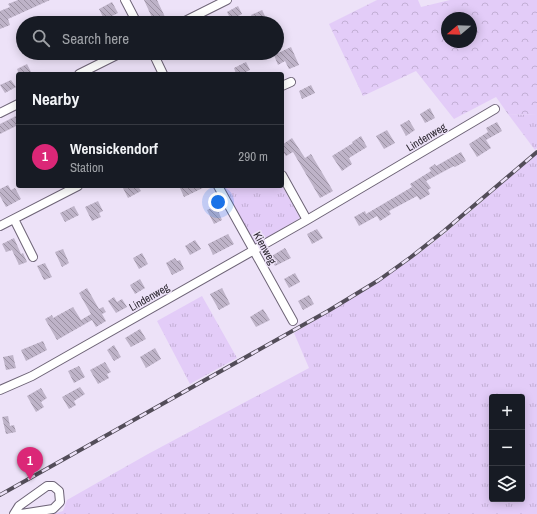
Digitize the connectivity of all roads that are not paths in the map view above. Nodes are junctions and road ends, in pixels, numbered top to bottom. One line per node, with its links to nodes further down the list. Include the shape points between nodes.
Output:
1 (124, 0): 3 (street)
2 (227, 0): 4 (street)
3 (133, 16)
4 (196, 16)
5 (107, 60): 7 (street)
6 (156, 60): 8 (street)
7 (83, 72)
8 (162, 72)
9 (291, 82): 10 (street)
10 (284, 85)
11 (16, 105): 13 (street)
12 (495, 109): 18 (street, Lindenweg)
13 (0, 113)
14 (284, 179): 18 (street)
15 (74, 188): 17 (street)
16 (219, 188): 20 (street, Kienweg)
17 (14, 219): 19 (street); 21 (street)
18 (307, 220): 20 (street, Lindenweg)
19 (0, 226)
20 (253, 251): 22 (street, Kienweg); 23 (street, Lindenweg, via 32,376)
21 (33, 257)
22 (292, 321)
23 (0, 390)
24 (14, 514): 25 (street, via 19,506 47,486 53,486 59,491 60,502 53,509)
25 (21, 514)

